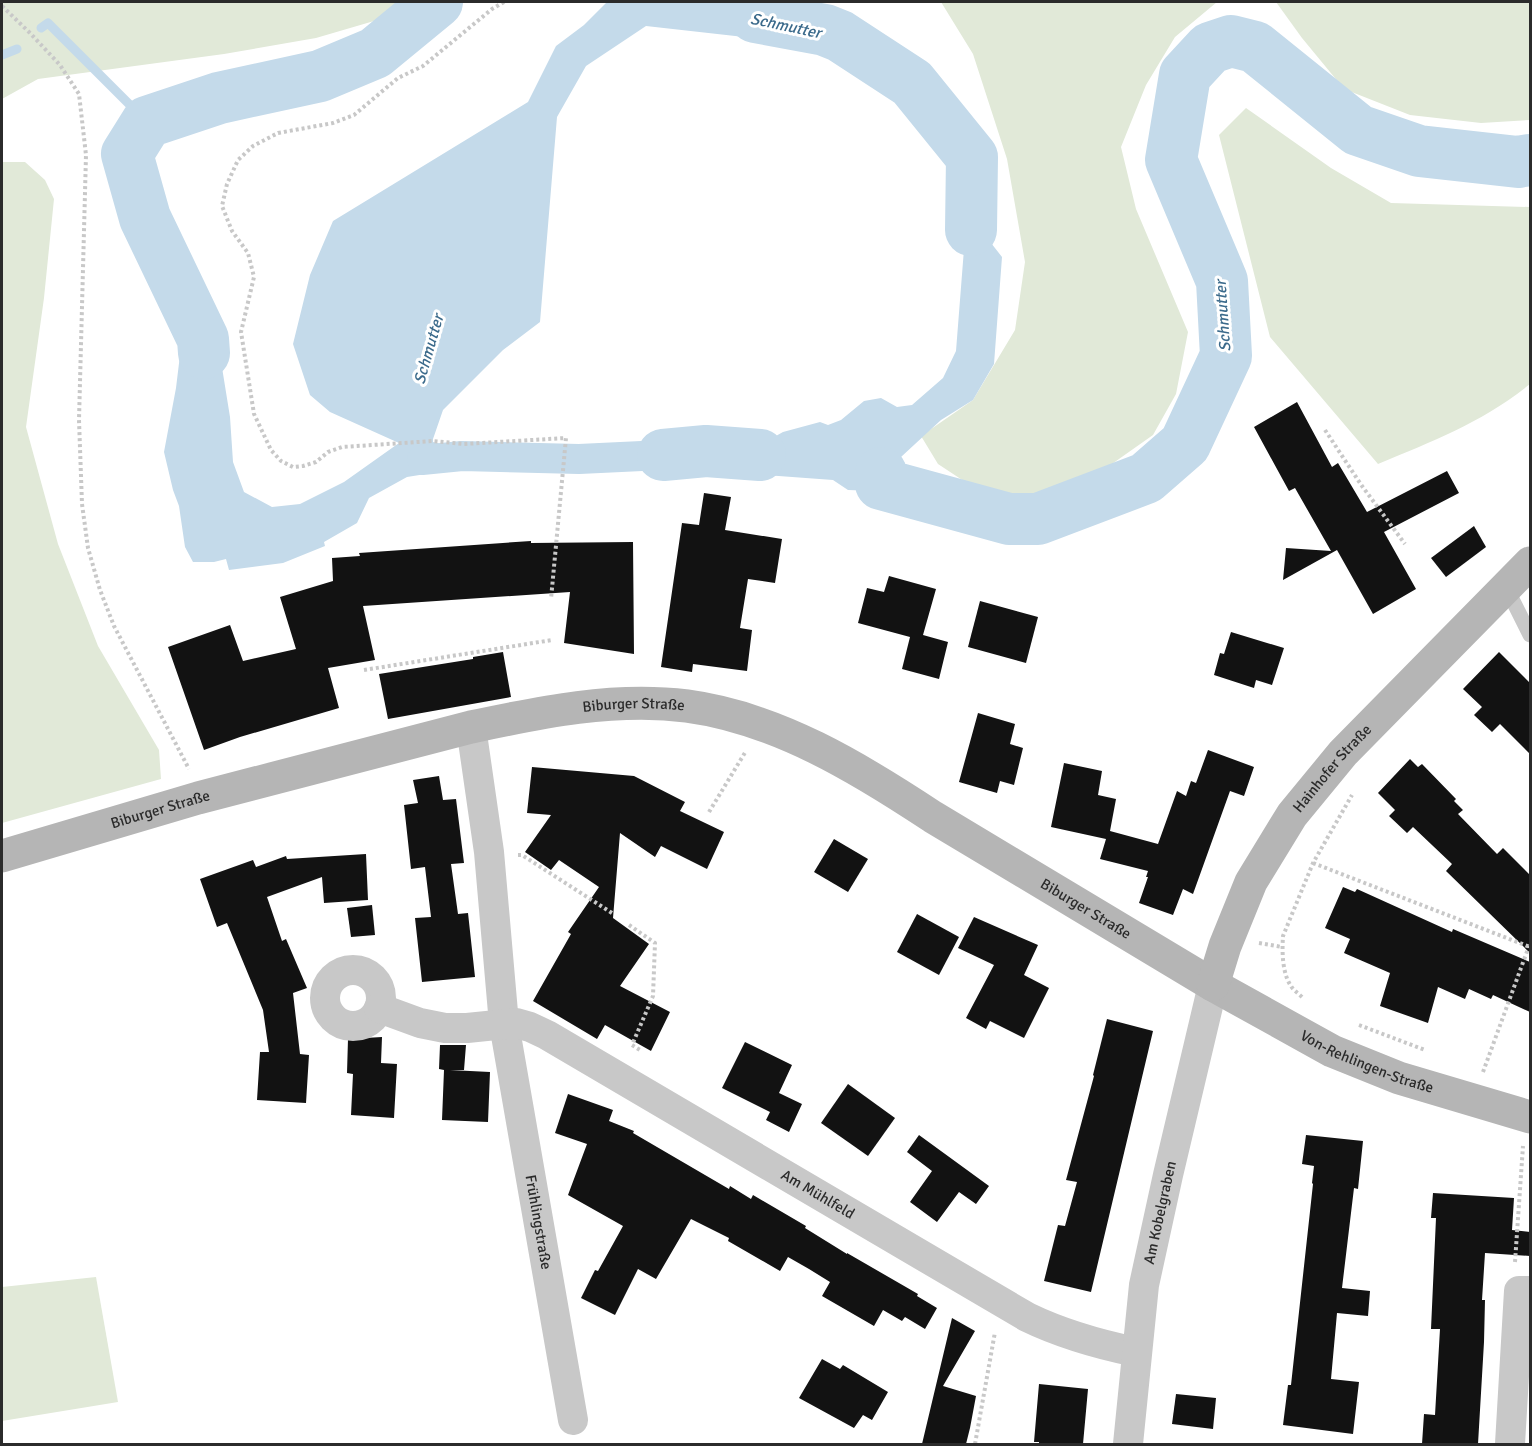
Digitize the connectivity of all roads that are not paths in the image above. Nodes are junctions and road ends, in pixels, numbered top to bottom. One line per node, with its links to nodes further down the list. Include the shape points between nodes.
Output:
1 (1530, 562): 2 (street, Hainhofer Straße)
2 (1506, 587): 3 (lane); 6 (street, Hainhofer Straße, via 1343,753 1292,816 1251,882)
3 (1530, 635)
4 (471, 727): 5 (street, Biburger Straße, via 198,798); 6 (street, Biburger Straße, via 558,709 658,704 718,711 762,725 876,780); 8 (street, Frühlingstraße, via 489,852)
5 (2, 856)
6 (1213, 985): 9 (street, Von-Rehlingen-Straße, via 1332,1051 1399,1078); 11 (street, Am Kobelgraben, via 1144,1285)
7 (379, 1008): 8 (street, via 445,1028)
8 (504, 1024): 11 (street, Am Mühlfeld, via 516,1023 547,1035 1000,1302 1070,1336); 12 (street, Frühlingstraße)
9 (1530, 1117)
10 (1525, 1291): 14 (street)
11 (1136, 1352): 13 (street, Am Kobelgraben)
12 (573, 1420)
13 (1128, 1444)
14 (1510, 1444)

